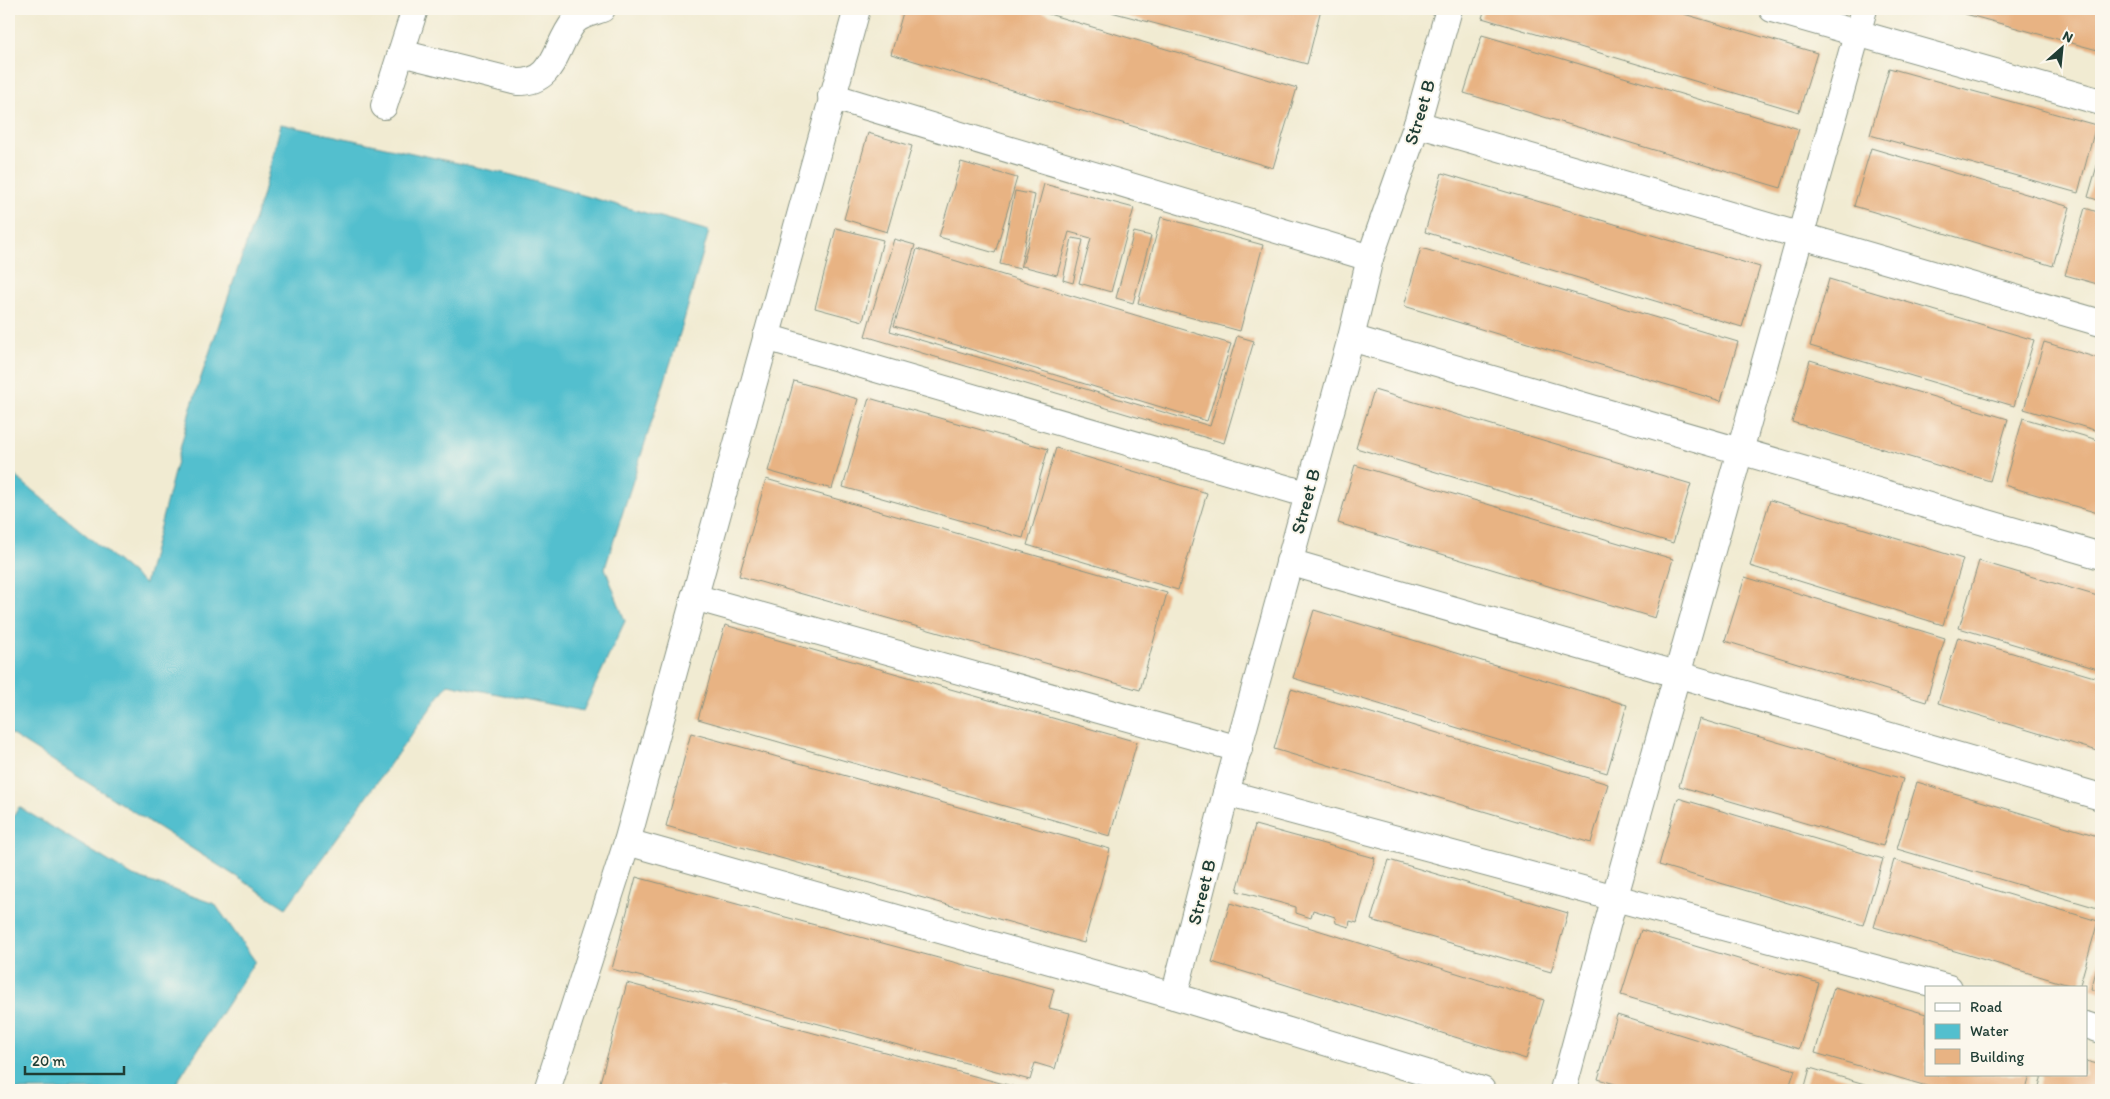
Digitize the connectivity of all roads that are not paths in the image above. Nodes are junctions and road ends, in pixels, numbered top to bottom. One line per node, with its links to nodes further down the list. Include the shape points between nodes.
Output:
1 (415, 9): 8 (street)
2 (602, 9): 8 (street, via 575,20 544,76 532,82 517,82)
3 (856, 9): 9 (street)
4 (1449, 9): 12 (street, Street B)
5 (1772, 9): 7 (street)
6 (1864, 9): 7 (street)
7 (1857, 33): 10 (street); 13 (street)
8 (401, 53): 11 (street)
9 (831, 96): 14 (street); 16 (street)
10 (2101, 102)
11 (384, 106)
12 (1417, 124): 13 (street); 14 (street, Street B)
13 (1800, 236): 15 (street); 18 (street)
14 (1370, 258): 17 (street, Street B)
15 (2101, 323)
16 (766, 337): 19 (street); 22 (street)
17 (1351, 338): 18 (street); 19 (street, Street B)
18 (1740, 450): 20 (street); 23 (street)
19 (1306, 494): 21 (street, Street B)
20 (2101, 556)
21 (1289, 562): 23 (street); 24 (street, Street B)
22 (694, 597): 24 (street); 27 (street)
23 (1678, 674): 26 (street); 28 (street)
24 (1239, 749): 25 (street, Street B)
25 (1226, 792): 28 (street); 30 (street, Street B)
26 (2101, 797)
27 (627, 842): 30 (street); 33 (street)
28 (1615, 896): 29 (street); 35 (street)
29 (1942, 986)
30 (1174, 996): 34 (street)
31 (2088, 1027): 32 (street)
32 (2101, 1030)
33 (547, 1090)
34 (1482, 1090)
35 (1563, 1090)

